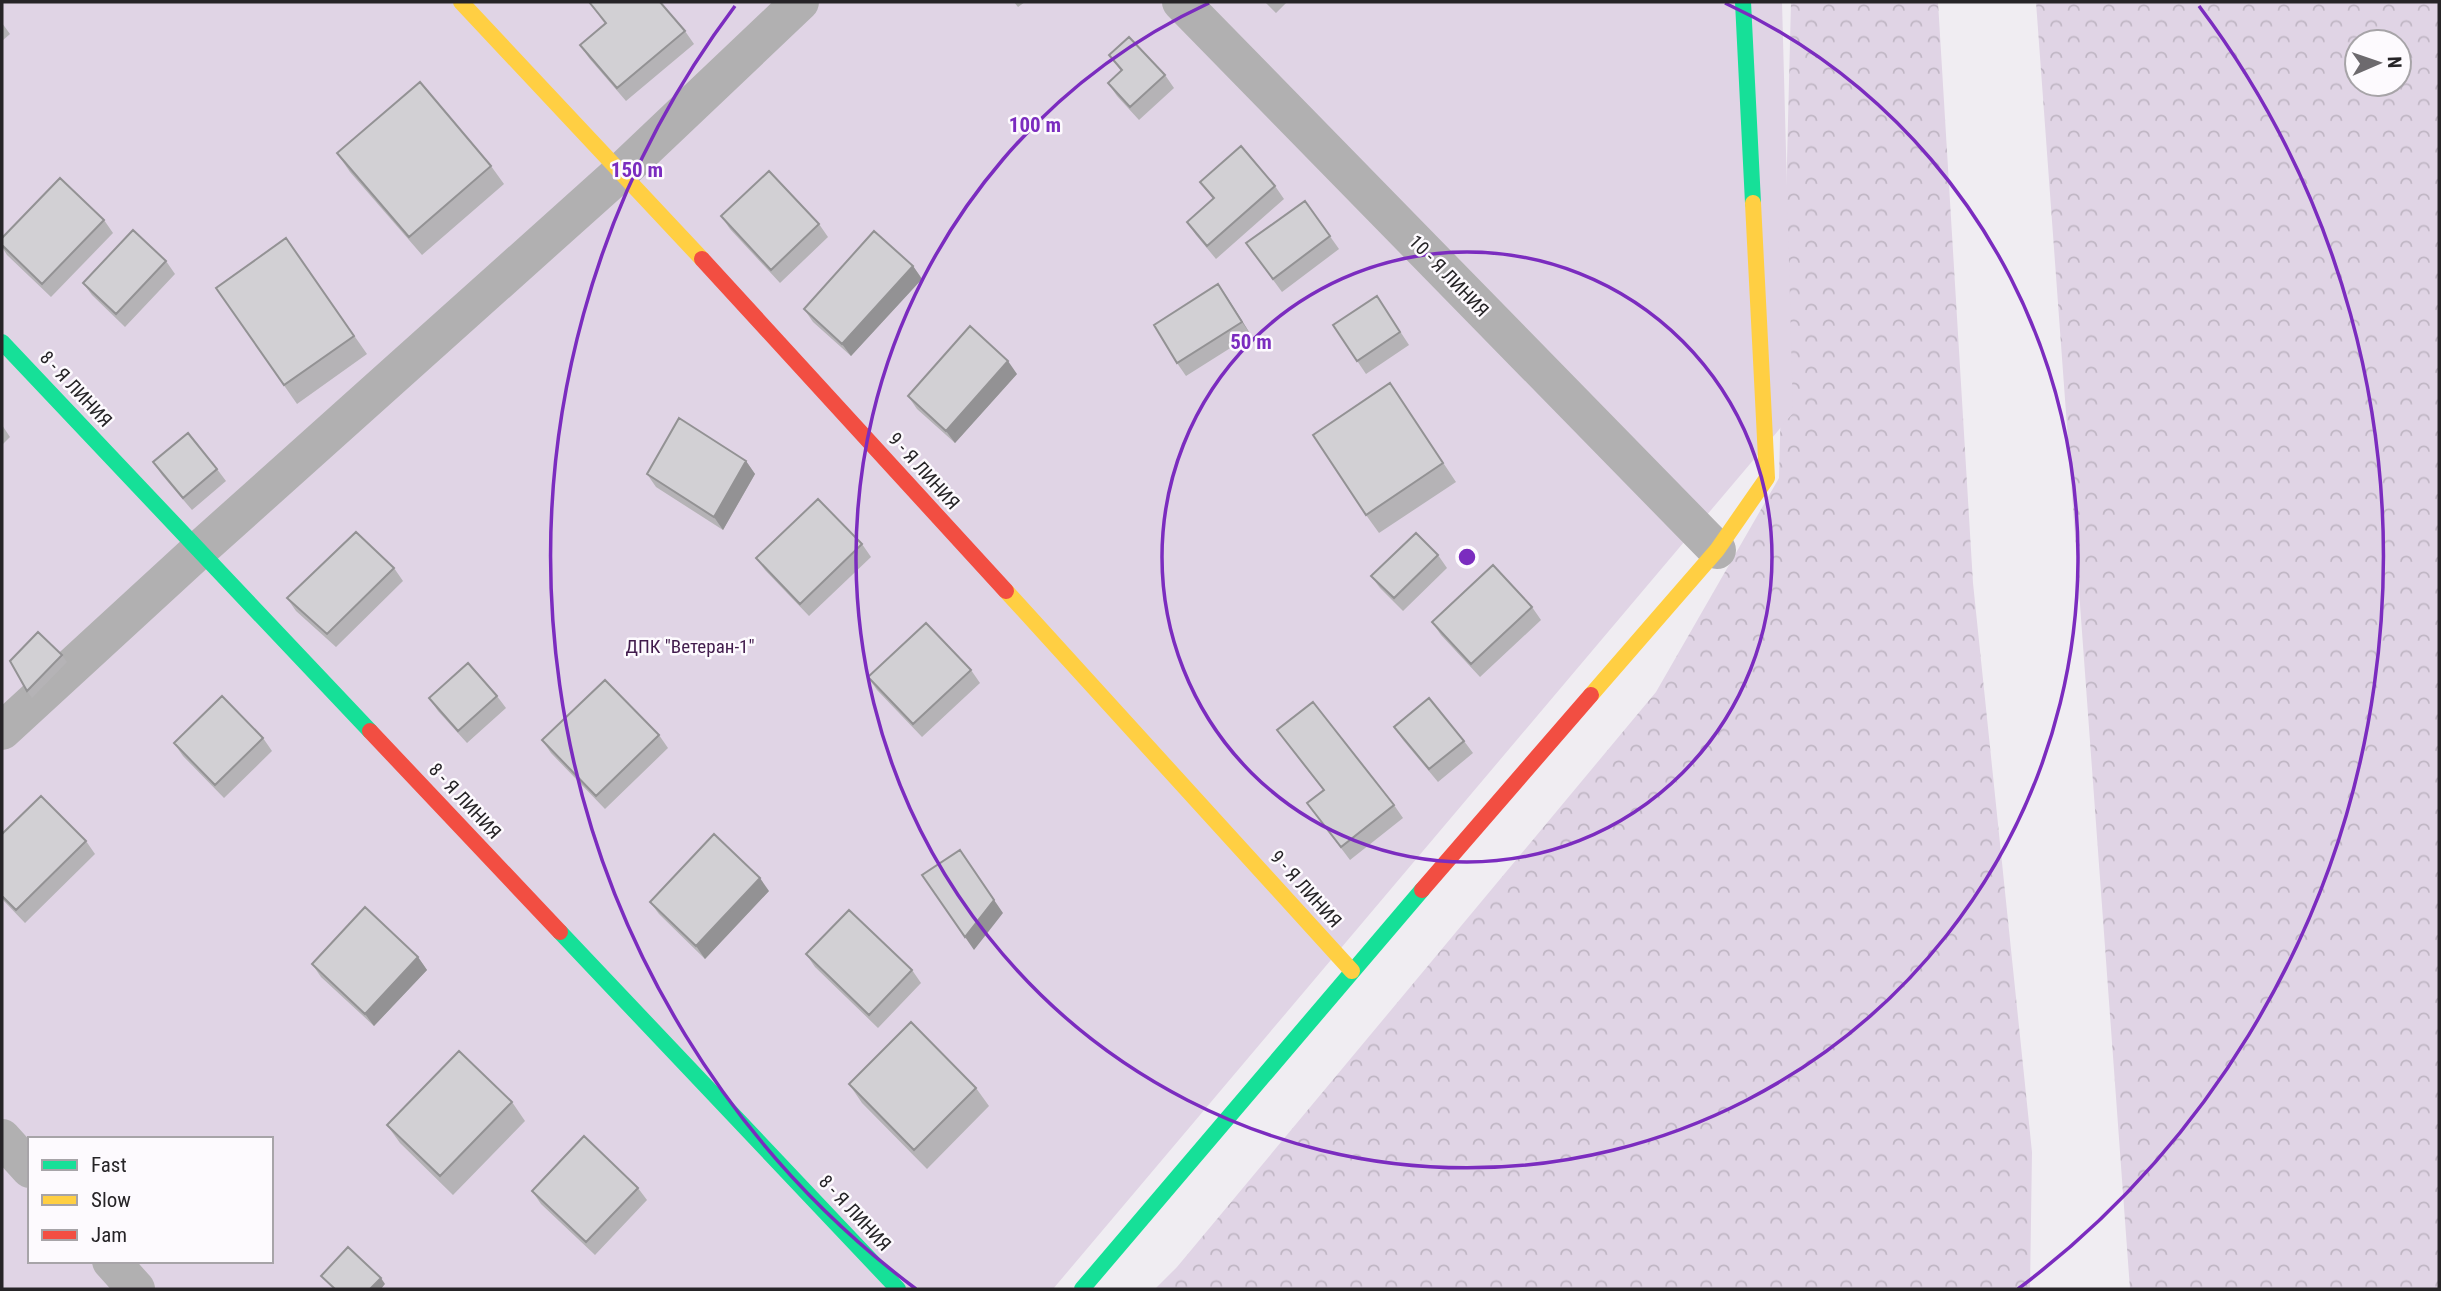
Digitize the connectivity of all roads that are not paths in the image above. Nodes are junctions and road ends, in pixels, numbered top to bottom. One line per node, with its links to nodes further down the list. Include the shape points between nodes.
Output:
1 (461, 2): 5 (street, 9 - Я ЛИНИЯ)
2 (800, 2): 5 (street)
3 (1181, 2): 8 (street, 10 - Я ЛИНИЯ)
4 (1743, 2): 8 (street, via 1767,478)
5 (622, 171): 7 (street); 10 (street, 9 - Я ЛИНИЯ)
6 (2, 342): 7 (street, 8 - Я ЛИНИЯ)
7 (199, 550): 9 (street); 15 (street, 8 - Я ЛИНИЯ)
8 (1717, 551): 10 (street)
9 (2, 731)
10 (1352, 971): 16 (street)
11 (2, 1138): 12 (street)
12 (28, 1167)
13 (113, 1263): 14 (street)
14 (136, 1289)
15 (898, 1289)
16 (1082, 1289)

